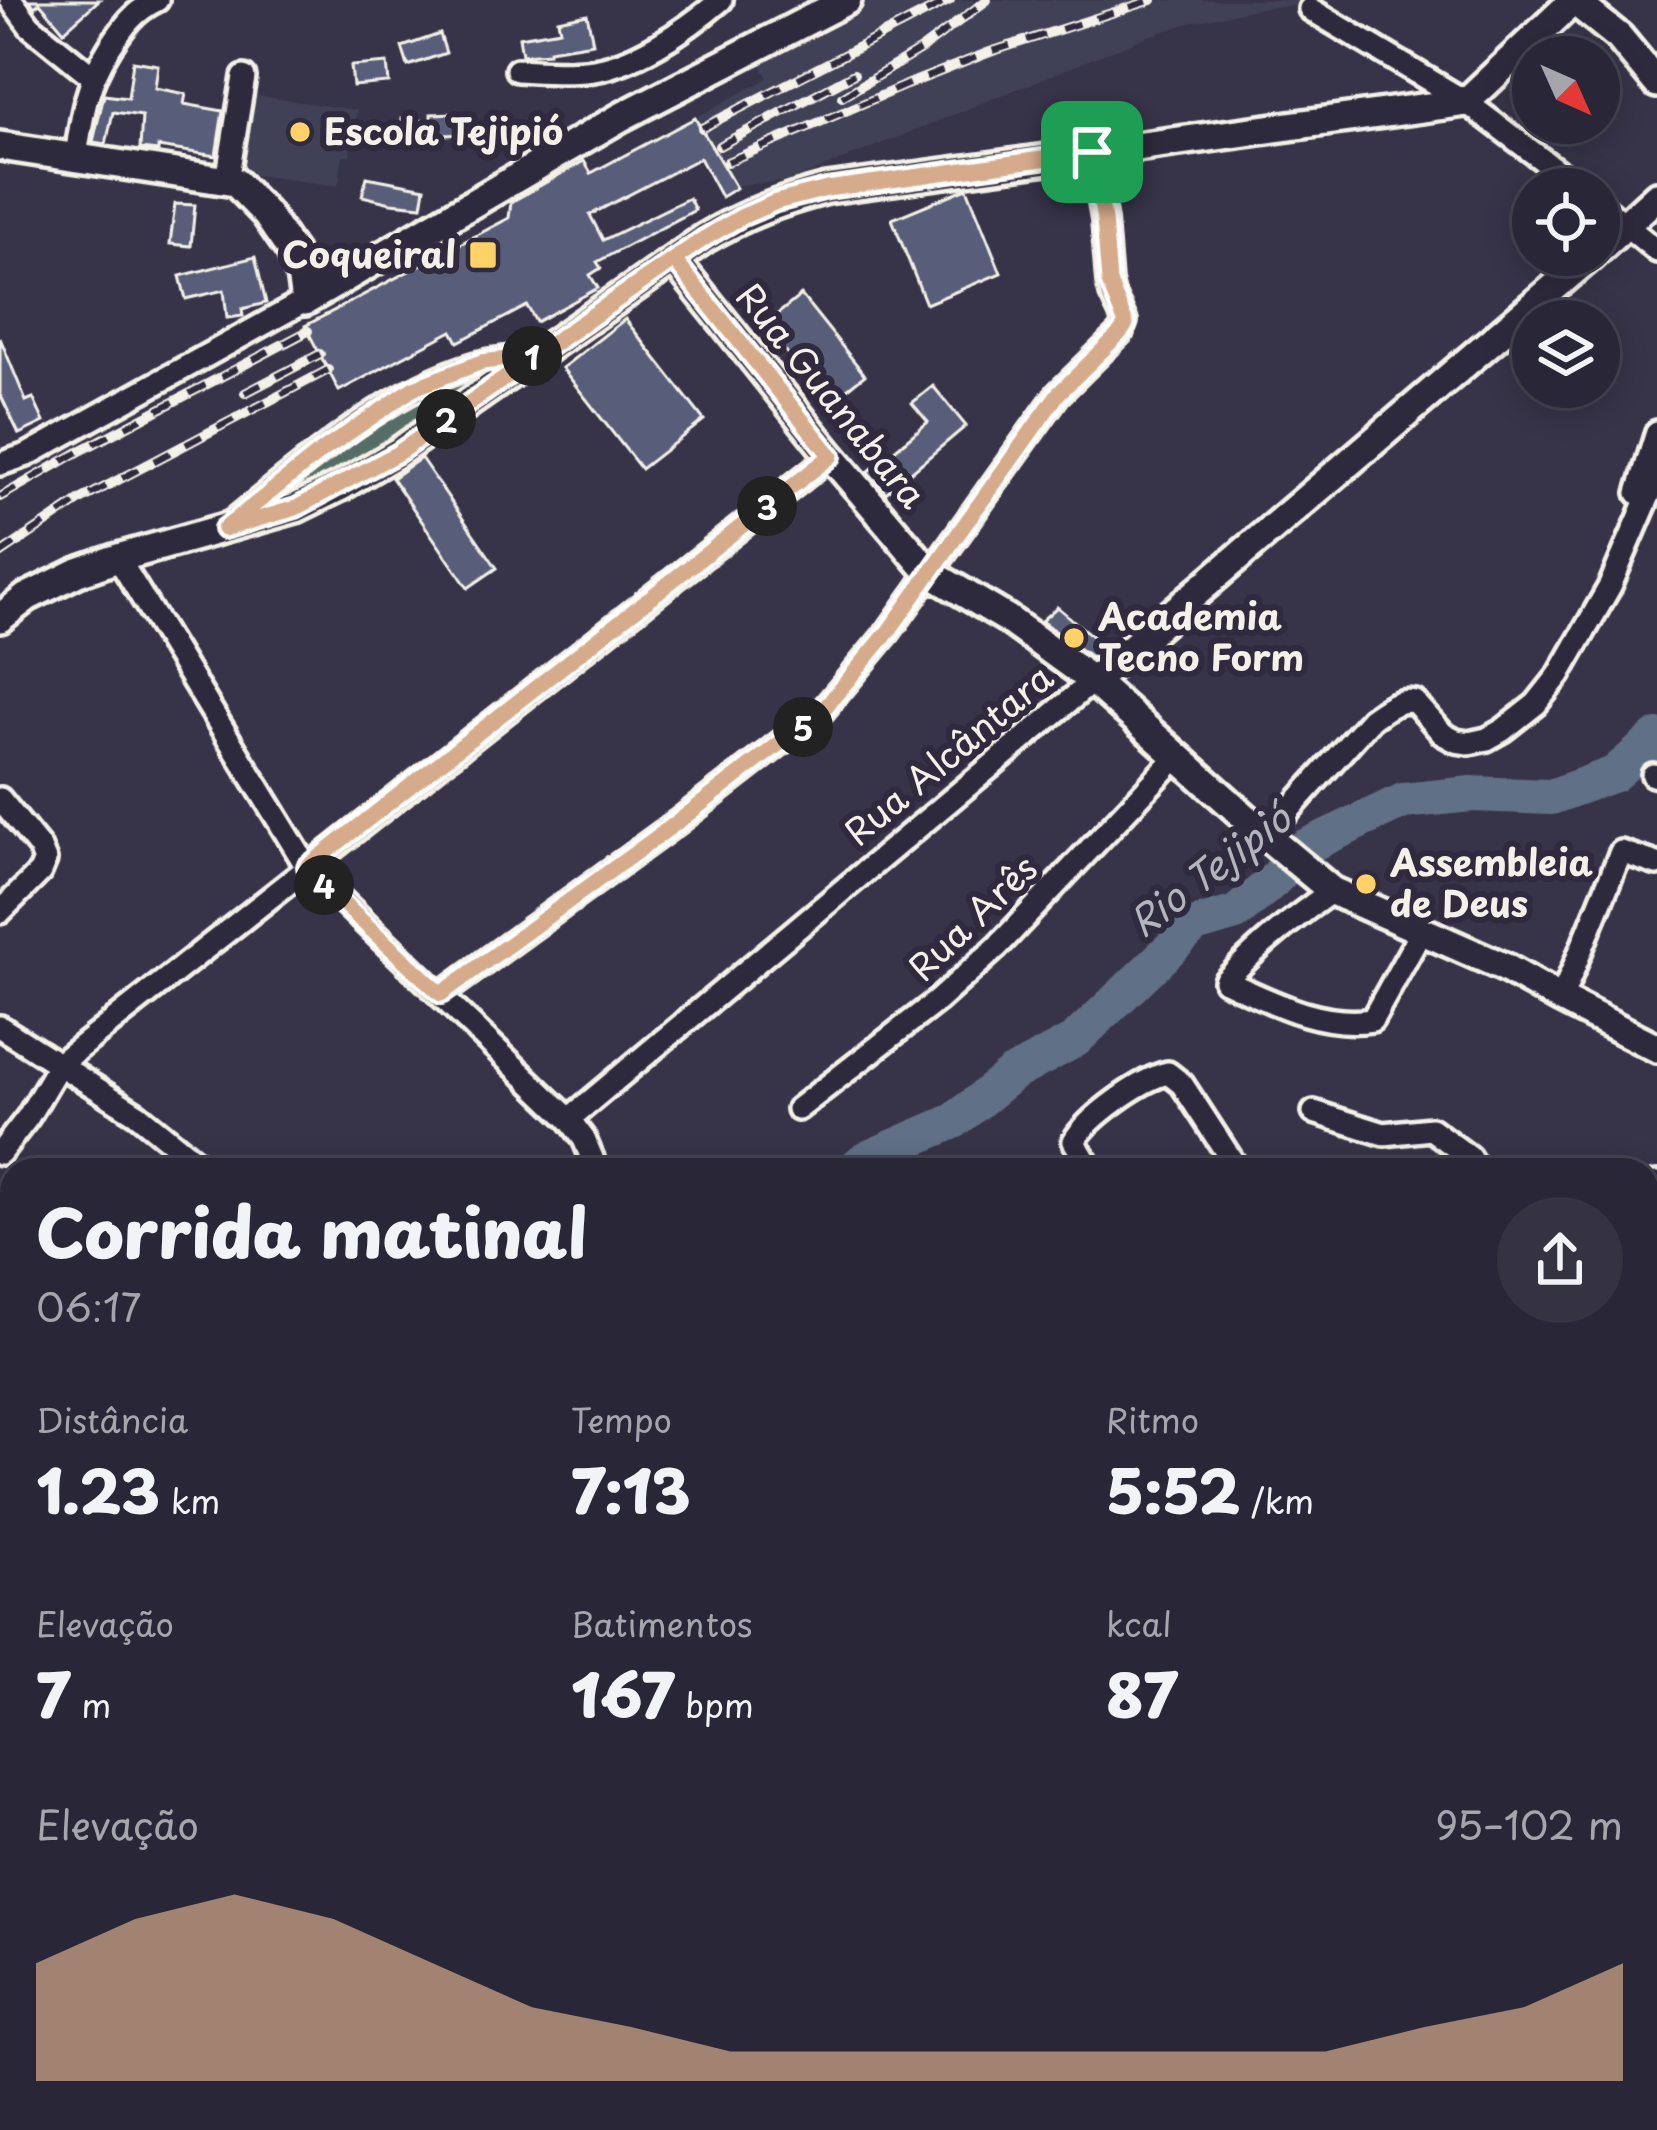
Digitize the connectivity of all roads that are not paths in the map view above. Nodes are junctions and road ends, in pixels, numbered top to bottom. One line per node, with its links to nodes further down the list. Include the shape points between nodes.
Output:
1 (10, 0): 8 (street)
2 (157, 0): 8 (street, via 126,22)
3 (722, 0): 7 (street, via 610,67)
4 (847, 0): 24 (street, via 567,147)
5 (1573, 0): 10 (street, via 1619,37); 11 (street)
6 (1310, 9): 11 (street)
7 (517, 70)
8 (92, 76): 14 (street)
9 (244, 77): 16 (street)
10 (1657, 83)
11 (1466, 101): 13 (street); 15 (street)
12 (0, 146): 14 (street)
13 (1092, 152): 22 (street, via 776,202); 32 (street, via 1109,282 1124,328 1058,394)
14 (76, 158): 16 (street)
15 (1554, 168)
16 (231, 181): 24 (street, via 292,252)
17 (1657, 196): 19 (street)
18 (1620, 219): 19 (street)
19 (1628, 225): 20 (street); 21 (street)
20 (1620, 232)
21 (1657, 251)
22 (674, 260): 25 (street); 27 (street, Rua Guanabara)
23 (1567, 276): 35 (street, Rua Alcântara)
24 (305, 301): 28 (street)
25 (533, 356): 30 (street, via 341,486); 30 (street, via 482,362 414,388)
26 (1657, 432): 33 (street)
27 (831, 456): 32 (street, Rua Guanabara); 40 (street)
28 (0, 464)
29 (1657, 477): 33 (street)
30 (224, 529): 31 (street)
31 (118, 558): 34 (street, via 27,597); 40 (street)
32 (930, 573): 35 (street, Rua Guanabara); 44 (street, via 823,710)
33 (1610, 586): 38 (street, via 1559,675 1503,730 1456,741 1414,702 1389,707)
34 (0, 618)
35 (1093, 681): 36 (street, Rua Guanabara); 51 (street, Rua Alcântara)
36 (1177, 757): 38 (street, Rua Guanabara); 49 (street, Rua Arês, via 997,947)
37 (0, 799): 42 (street, via 45,860)
38 (1269, 839): 41 (street, Rua Guanabara)
39 (1657, 864): 45 (street, via 1621,852)
40 (307, 867): 44 (street); 48 (street)
41 (1327, 887): 43 (street); 43 (street, via 1226,981 1301,1014 1372,1020)
42 (0, 912)
43 (1421, 932): 45 (street)
44 (441, 994): 51 (street)
45 (1561, 999): 47 (street)
46 (0, 1027): 48 (street)
47 (1657, 1048)
48 (60, 1063): 52 (street); 53 (street)
49 (798, 1109)
50 (1314, 1112): 57 (street, via 1384,1134 1431,1129)
51 (569, 1119): 54 (street)
52 (0, 1153)
53 (191, 1158)
54 (592, 1158)
55 (1084, 1158): 56 (street, via 1077,1134 1168,1073)
56 (1230, 1158)
57 (1469, 1158)

